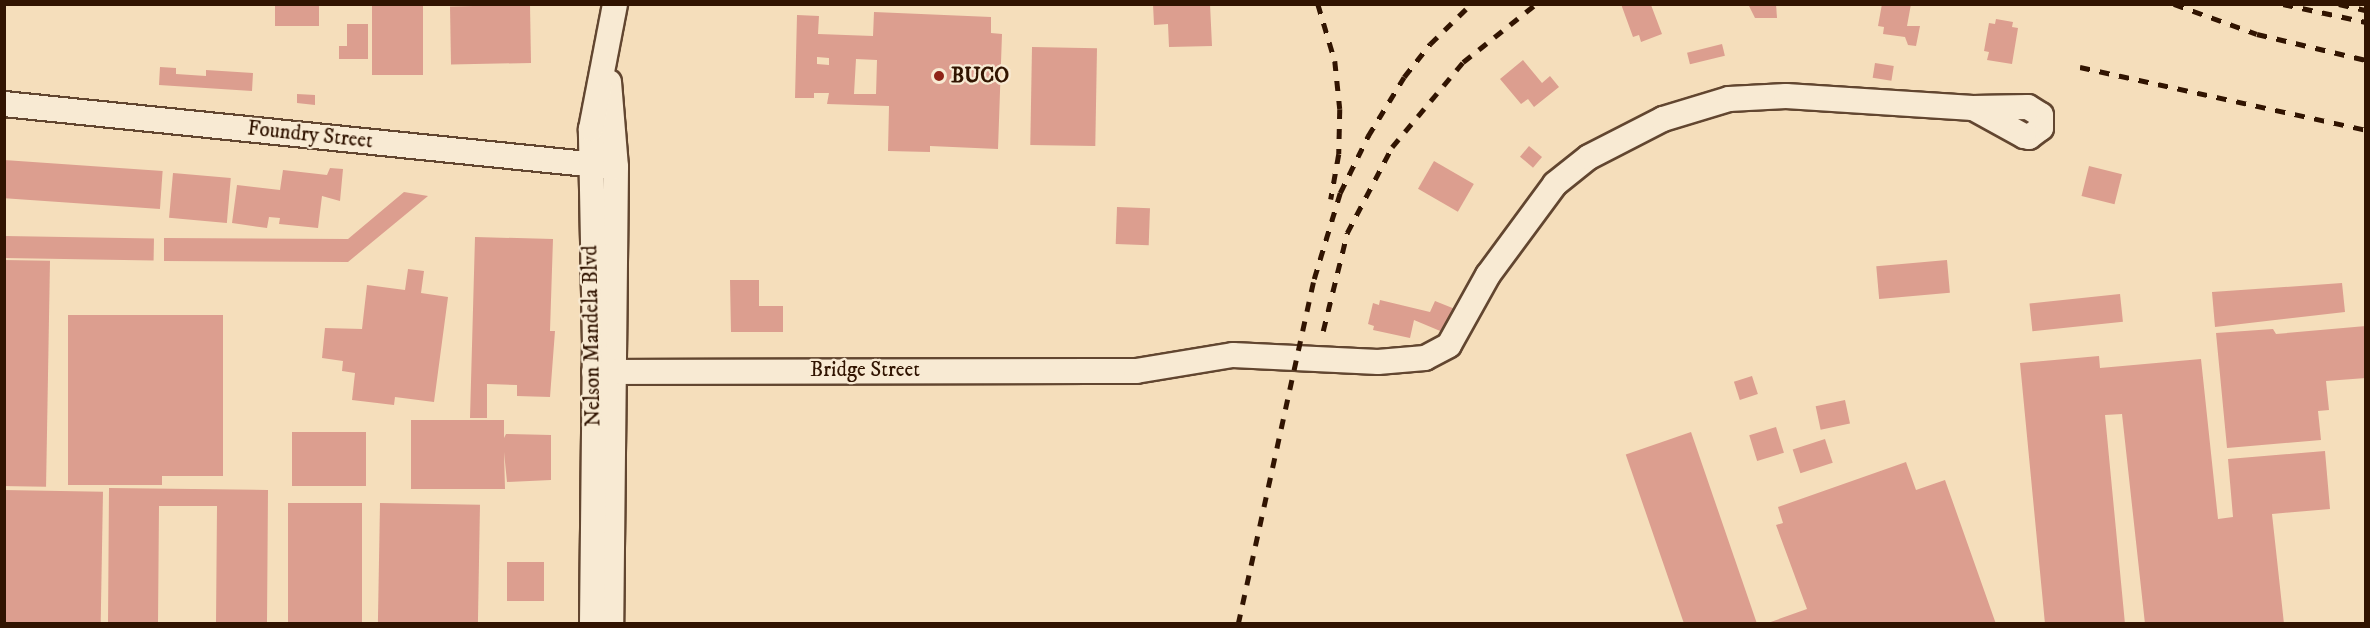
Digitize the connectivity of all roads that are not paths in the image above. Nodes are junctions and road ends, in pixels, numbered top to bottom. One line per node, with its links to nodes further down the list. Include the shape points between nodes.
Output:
1 (615, 4): 2 (street, Nelson Mandela Blvd)
2 (609, 41): 5 (street, Nelson Mandela Blvd, via 591,129); 6 (street, Nelson Mandela Blvd)
3 (4, 104): 5 (street, Foundry Street)
4 (1973, 108): 7 (street, Bridge Street, via 1755,95 1700,105 1620,139 1555,184 1488,275 1455,337 1440,353 1378,363 1233,355 1136,371)
5 (591, 165): 6 (street, Foundry Street); 7 (street, Nelson Mandela Blvd)
6 (616, 167): 7 (street, Nelson Mandela Blvd)
7 (605, 372): 8 (street, Nelson Mandela Blvd); 9 (street, Nelson Mandela Blvd)
8 (592, 624)
9 (611, 624)

